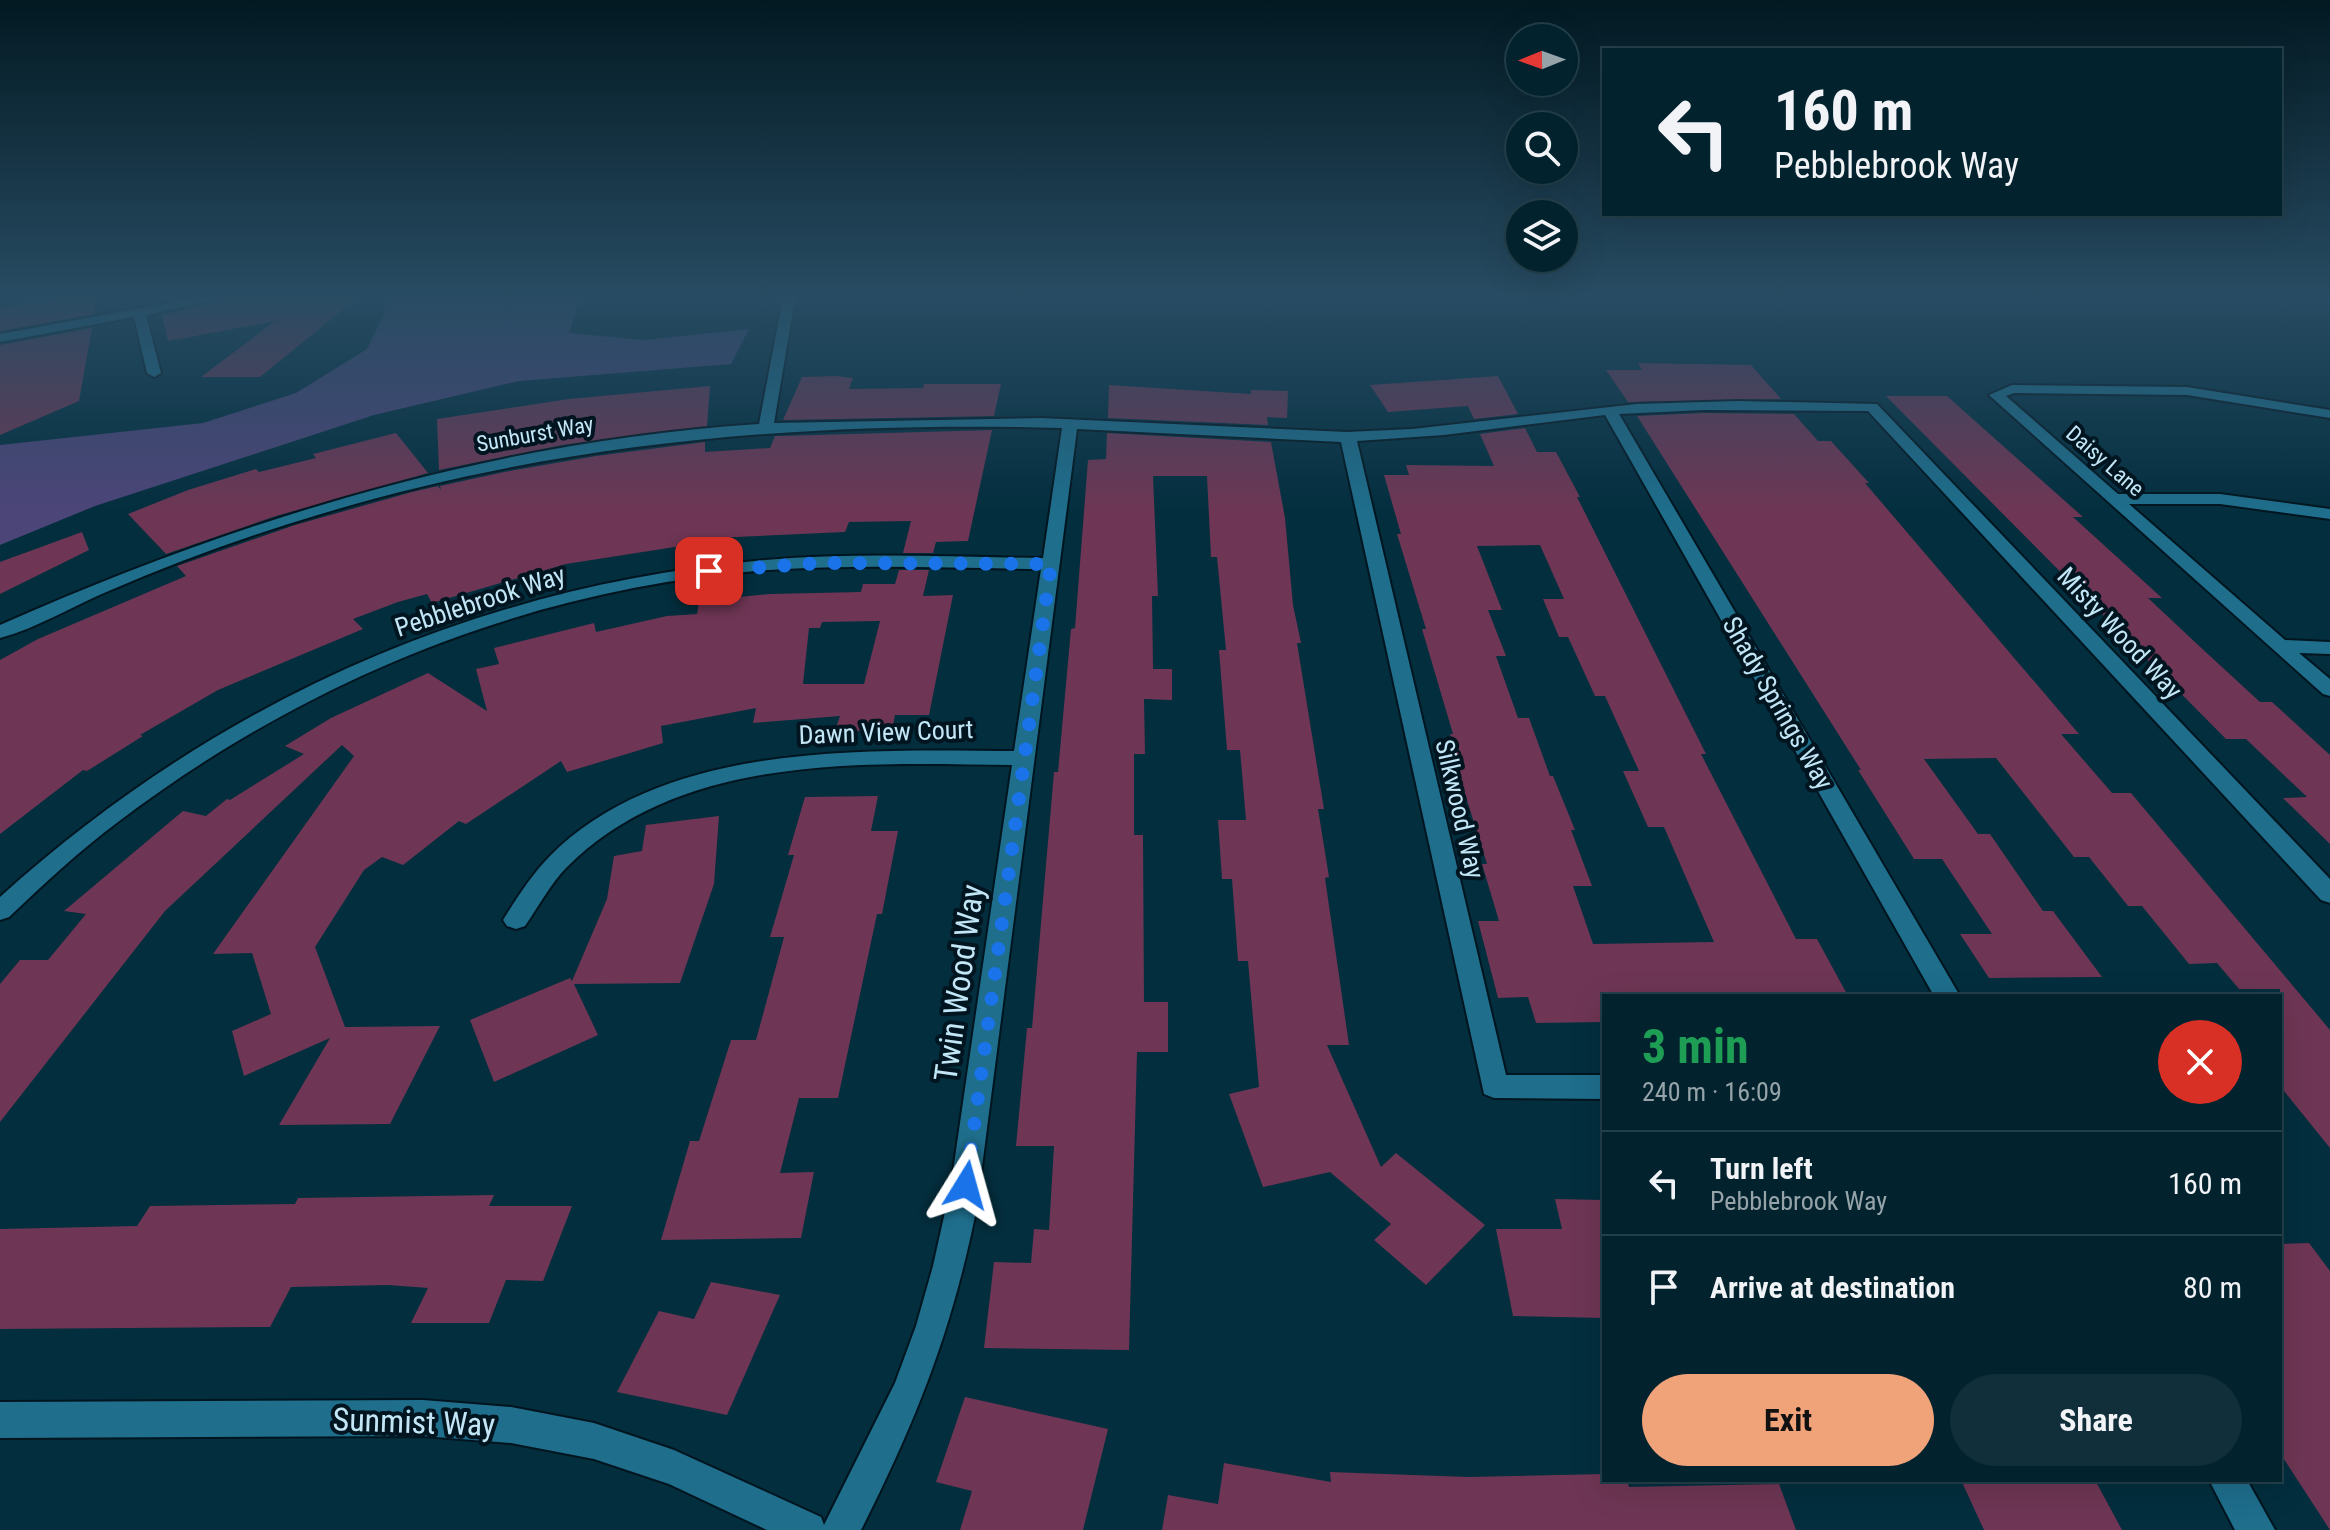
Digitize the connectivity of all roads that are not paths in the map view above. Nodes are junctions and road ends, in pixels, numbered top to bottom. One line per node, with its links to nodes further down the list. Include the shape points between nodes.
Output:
1 (153, 369): 3 (street)
2 (776, 369): 8 (street)
3 (154, 373)
4 (1872, 407): 5 (street, Sunburst Way); 18 (street, Misty Wood Way)
5 (1609, 410): 9 (street, Sunburst Way, via 1444,432); 21 (street, Shady Springs Way)
6 (2330, 414): 10 (street, Daisy Lane, via 2174,390 2012,389 1996,395)
7 (1070, 424): 8 (street, Sunburst Way); 9 (street, Sunburst Way); 12 (street, Twin Wood Way)
8 (766, 428): 13 (street, Sunburst Way, via 548,453 362,495 193,550)
9 (1348, 437): 22 (street, Silkwood Way, via 1494,1086)
10 (2116, 499): 11 (street, via 2220,499); 14 (street, Daisy Lane)
11 (2330, 514)
12 (1051, 564): 17 (street, Twin Wood Way); 19 (street, Pebblebrook Way, via 821,563 723,570 593,592 475,625 354,673 232,735 112,815)
13 (0, 632)
14 (2282, 646): 15 (street); 16 (street, Daisy Lane)
15 (2330, 648)
16 (2330, 690)
17 (1025, 758): 20 (street, Dawn View Court, via 845,757 759,767 701,782 648,802 576,844 539,881); 26 (street, Twin Wood Way, via 952,1257 925,1348)
18 (2330, 894)
19 (0, 911)
20 (516, 920)
21 (1946, 994)
22 (1602, 1087)
23 (0, 1420): 25 (street, Sunmist Way, via 423,1418 511,1425 594,1441 674,1468)
24 (2228, 1482): 27 (street)
25 (808, 1530)
26 (841, 1530)
27 (2256, 1530)

